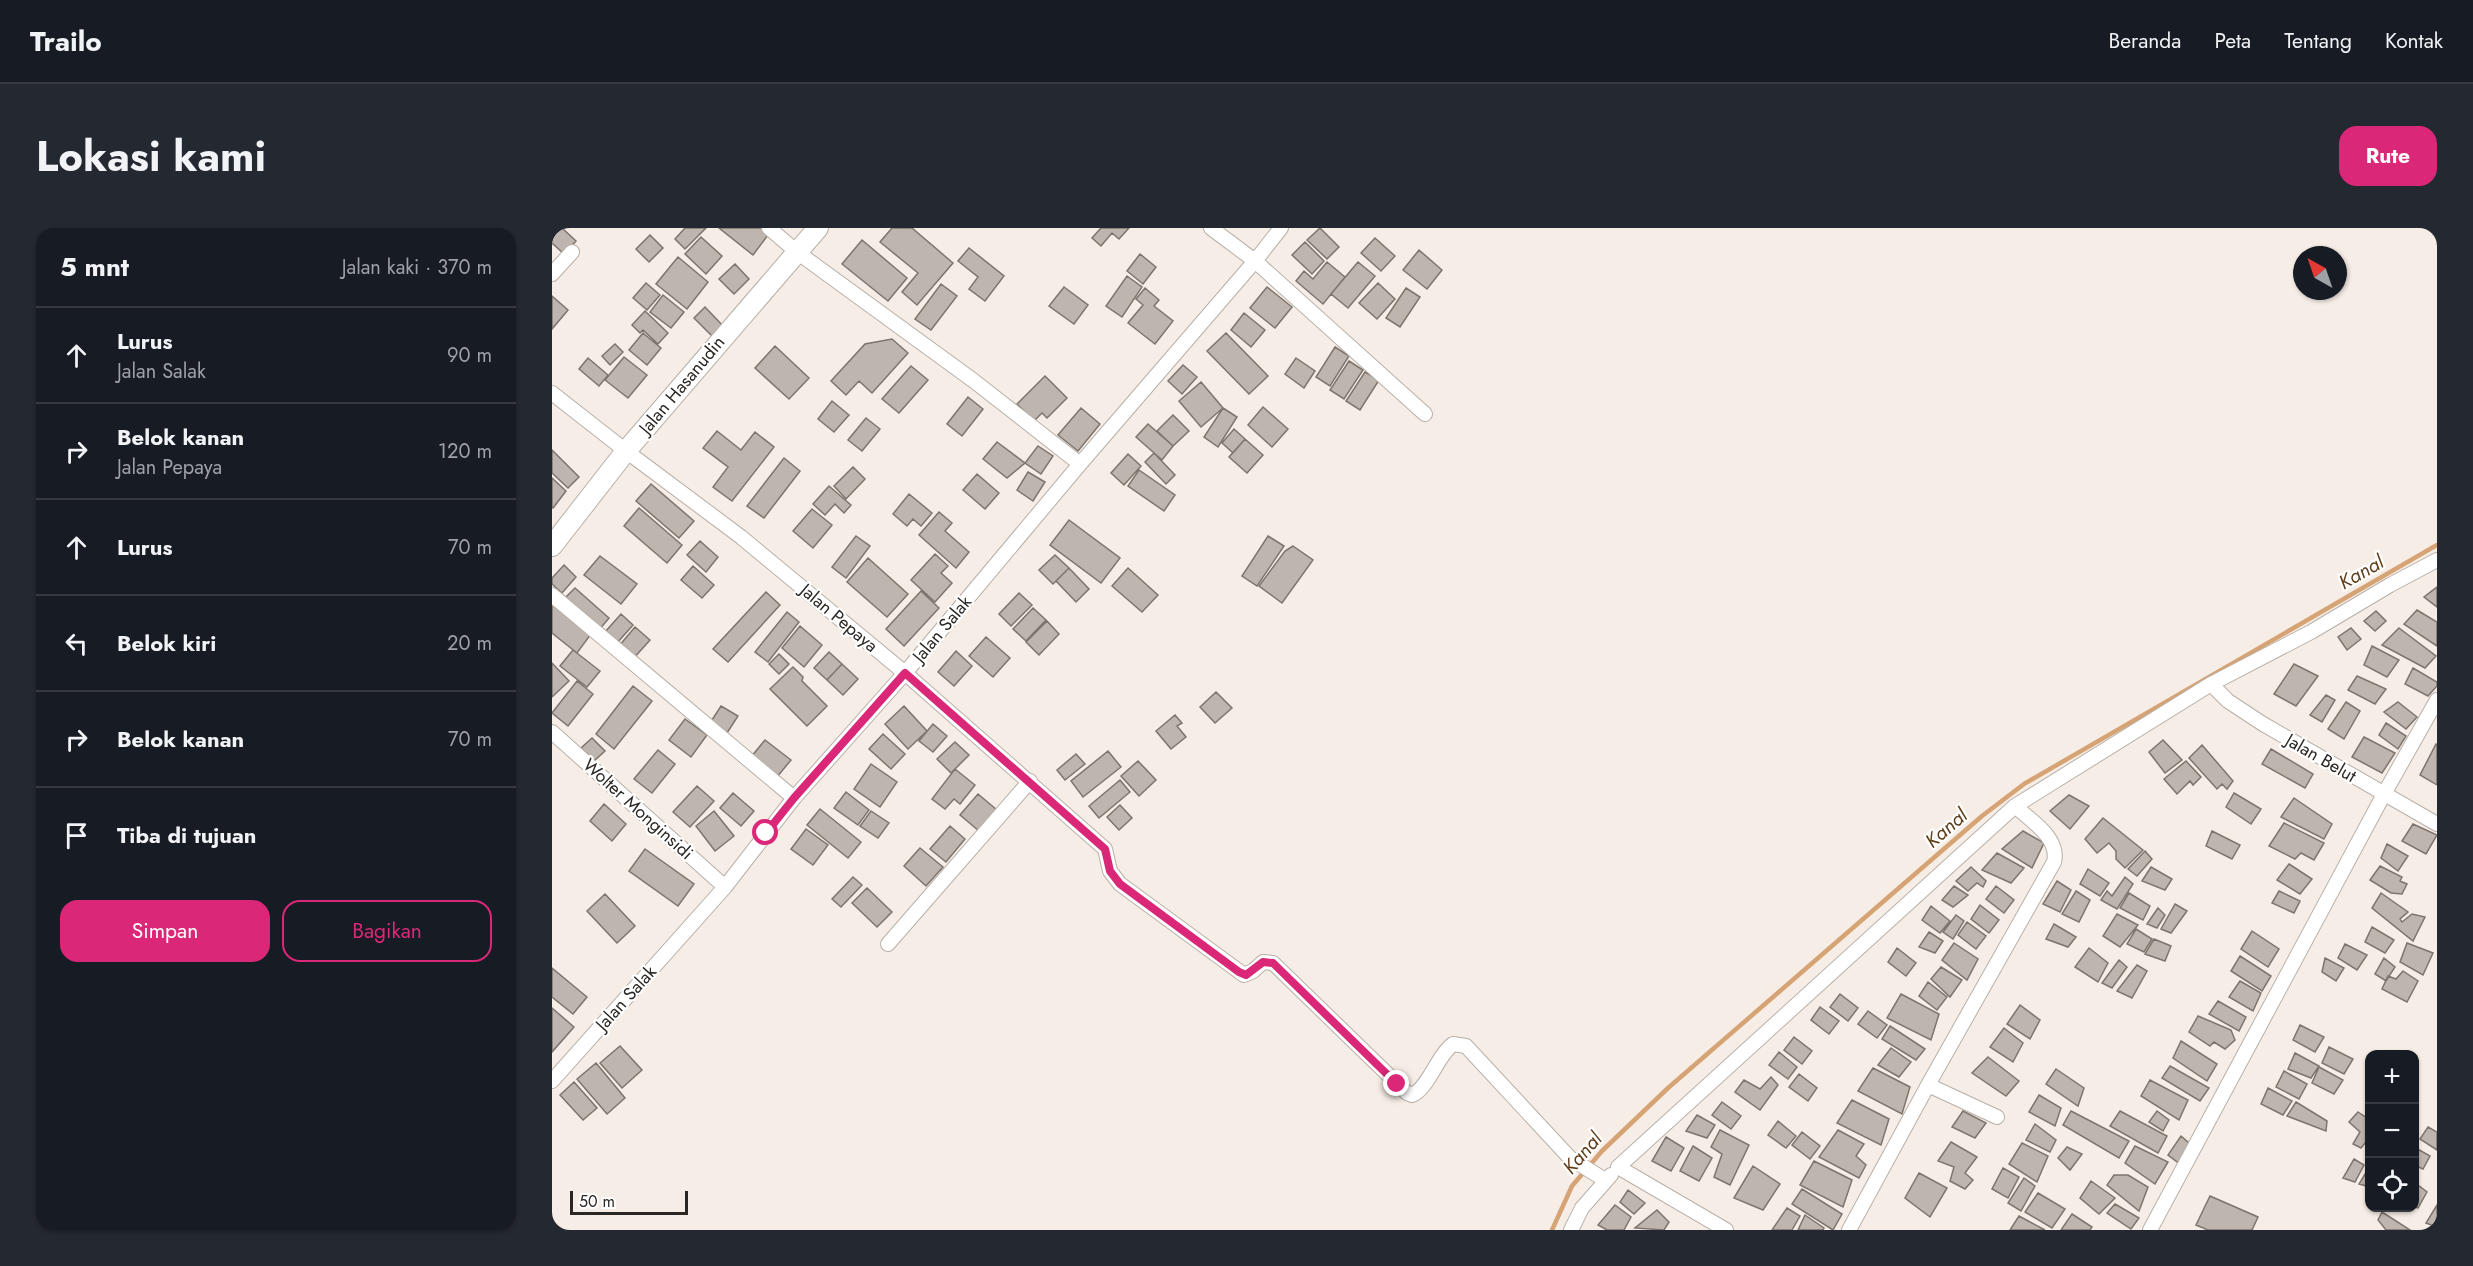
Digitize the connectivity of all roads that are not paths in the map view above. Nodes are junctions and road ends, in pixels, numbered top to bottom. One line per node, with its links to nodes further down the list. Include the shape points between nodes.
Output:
1 (769, 228): 6 (street)
2 (818, 228): 6 (main road, Jalan Hasanudin)
3 (1211, 228): 7 (street)
4 (1281, 228): 7 (street, Jalan Salak)
5 (572, 252): 8 (street)
6 (797, 252): 11 (main road, Jalan Hasanudin); 12 (street)
7 (1255, 261): 10 (street); 12 (street, Jalan Salak)
8 (552, 274)
9 (552, 393): 11 (street, Jalan Pepaya)
10 (1425, 414)
11 (626, 451): 13 (main road, Jalan Hasanudin); 16 (street, Jalan Pepaya, via 741,537)
12 (1080, 464): 16 (street, Jalan Salak)
13 (552, 546)
14 (2437, 560): 17 (street)
15 (552, 595): 22 (street)
16 (905, 673): 20 (street, Jalan Pepaya); 22 (street, Jalan Salak)
17 (2211, 684): 21 (street, Jalan Belut, via 2228,701 2263,724); 23 (street)
18 (2437, 700): 21 (street)
19 (552, 732): 25 (street, Wolter Monginsidi)
20 (1030, 781): 26 (street); 31 (street, Jalan Pepaya, via 1105,849 1110,871 1120,884 1239,972 1246,975 1263,962 1273,963 1407,1093 1419,1091 1445,1050 1453,1044 1466,1046 1570,1158)
21 (2384, 794): 24 (street, Jalan Belut); 35 (street)
22 (794, 798): 25 (street, Jalan Salak)
23 (2015, 806): 28 (street, via 2052,840 2054,862); 30 (street)
24 (2437, 824)
25 (725, 887): 27 (street, Jalan Salak)
26 (888, 944)
27 (552, 1081)
28 (1928, 1085): 29 (street); 34 (street)
29 (1997, 1117)
30 (1618, 1167): 31 (street); 33 (street)
31 (1603, 1179): 32 (street)
32 (1571, 1230)
33 (1726, 1230)
34 (1849, 1230)
35 (2150, 1230)

